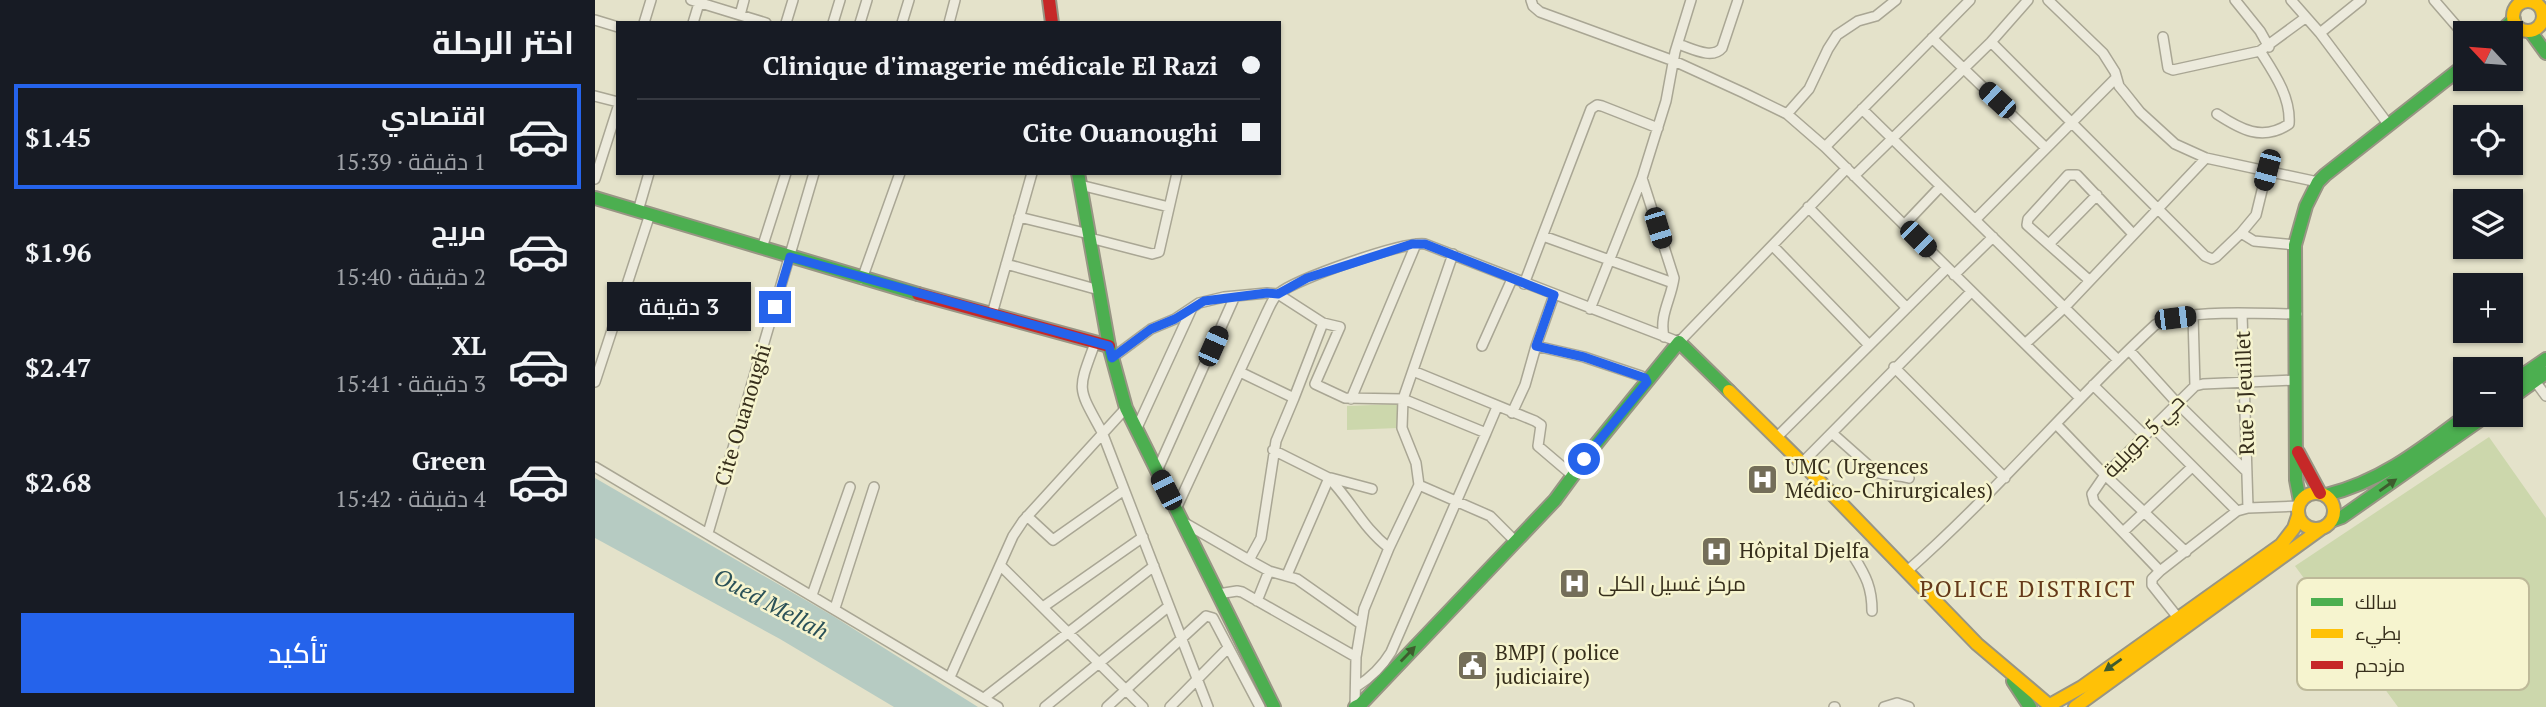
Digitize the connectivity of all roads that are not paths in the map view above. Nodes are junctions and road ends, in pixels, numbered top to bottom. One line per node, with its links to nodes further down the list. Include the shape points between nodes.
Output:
1 (651, 0): 26 (street)
2 (744, 0): 23 (street)
3 (793, 0): 29 (street)
4 (840, 0): 30 (street)
5 (867, 0): 31 (street)
6 (909, 0): 32 (street)
7 (954, 0): 33 (street)
8 (1049, 0): 34 (street)
9 (1691, 0): 45 (street)
10 (1738, 0): 45 (street, via 1718,53)
11 (1896, 0): 56 (street, via 1876,16 1837,35 1809,89)
12 (1970, 0): 43 (street)
13 (2028, 0): 44 (street)
14 (2047, 0): 51 (street, via 2103,53)
15 (2235, 0): 46 (street, via 2260,31)
16 (2291, 0): 24 (street)
17 (2361, 0): 40 (street)
18 (2434, 0): 36 (street)
19 (697, 1): 23 (street); 27 (street)
20 (1531, 1): 48 (street, via 1540,12)
21 (2543, 5): 22 (street); 38 (street)
22 (2517, 6): 35 (street); 39 (street, via 2517,26)
23 (740, 15): 28 (street)
24 (2305, 18): 40 (street); 46 (street)
25 (595, 20): 37 (street)
26 (645, 21)
27 (693, 21)
28 (760, 21)
29 (787, 21)
30 (834, 21)
31 (861, 21)
32 (903, 21)
33 (949, 21)
34 (1052, 21)
35 (2507, 21)
36 (2453, 22)
37 (616, 25)
38 (2544, 26): 39 (street)
39 (2527, 31): 41 (street); 47 (street)
40 (2320, 33): 59 (street)
41 (2523, 33)
42 (2163, 37): 46 (street, via 2168,68 2173,71)
43 (1932, 38): 49 (street); 54 (street)
44 (1991, 42): 49 (street); 58 (street)
45 (1678, 44): 48 (street)
46 (2264, 49): 57 (street, via 2281,86 2289,124 2250,133)
47 (2546, 53)
48 (1674, 61): 56 (street); 60 (street)
49 (1963, 69): 61 (street); 63 (street)
50 (2453, 74): 59 (street)
51 (2116, 78): 58 (street); 64 (street, via 2158,130 2175,144)
52 (595, 96): 53 (street)
53 (616, 103)
54 (1862, 109): 61 (street); 62 (street)
55 (616, 111): 74 (street)
56 (1787, 114): 62 (street)
57 (2217, 114)
58 (2070, 122): 63 (street); 82 (street)
59 (2388, 124): 76 (street)
60 (1658, 128): 73 (street); 90 (street, via 1594,106)
61 (1892, 139): 66 (street); 77 (street)
62 (1825, 146): 66 (street)
63 (2046, 148): 85 (street)
64 (2206, 158): 65 (street); 82 (street)
65 (2267, 170): 76 (street); 87 (street, via 2256,215)
66 (1851, 172): 81 (street); 86 (street)
67 (649, 175): 83 (street)
68 (785, 175): 96 (street)
69 (813, 175): 98 (street, Cite Ouanoughi)
70 (899, 175): 102 (street)
71 (1031, 175): 84 (street)
72 (1177, 175): 80 (street)
73 (1642, 178): 99 (street); 105 (street)
74 (595, 179)
75 (1079, 179): 80 (street); 89 (street)
76 (2318, 182): 94 (street)
77 (1940, 187): 85 (street); 86 (street)
78 (2097, 195): 88 (street); 93 (street); 93 (street, via 2077,174 2068,175 2027,222)
79 (595, 198): 83 (street)
80 (1169, 207): 89 (street, via 1156,254)
81 (1808, 207): 95 (street); 113 (street)
82 (2157, 209): 87 (street, via 2209,258 2216,257); 88 (street)
83 (644, 213): 96 (street); 140 (street)
84 (1019, 217): 89 (street); 100 (street)
85 (1975, 220): 91 (street)
86 (1904, 225): 101 (street)
87 (2241, 233): 94 (street, via 2254,241)
88 (2133, 234): 104 (street)
89 (1090, 236): 107 (street)
90 (1542, 236): 99 (street); 106 (street)
91 (1993, 237): 101 (street); 114 (street)
92 (1416, 243): 97 (street); 109 (street, via 1307,278); 149 (street)
93 (2049, 244): 104 (street)
94 (2295, 245): 118 (street)
95 (1773, 246): 122 (street); 125 (street)
96 (762, 248): 98 (street)
97 (1453, 254): 103 (street); 133 (street)
98 (790, 257): 102 (street); 193 (street, Cite Ouanoughi)
99 (1608, 260): 105 (street); 115 (street)
100 (1006, 264): 107 (street); 116 (street)
101 (1951, 271): 108 (street); 113 (street)
102 (862, 279): 116 (street)
103 (1512, 279): 106 (street); 126 (street)
104 (2089, 280): 114 (street)
105 (1673, 283): 121 (street, via 1662,316)
106 (1524, 284): 110 (street)
107 (1099, 290): 129 (street)
108 (1971, 292): 124 (street); 132 (street)
109 (1278, 294): 111 (street); 120 (street); 134 (street)
110 (1554, 295): 115 (street); 127 (street)
111 (1235, 296): 112 (street); 170 (street)
112 (1193, 307): 129 (street); 159 (street)
113 (1907, 307): 125 (street)
114 (2065, 307): 124 (street); 131 (street)
115 (1590, 309): 121 (street)
116 (992, 314): 123 (street)
117 (2242, 314): 118 (street); 119 (street); 139 (street, Rue 5 Jeuillet)
118 (2297, 314): 138 (street)
119 (2193, 316): 128 (street, via 2164,320); 144 (street)
120 (1323, 323): 137 (street); 142 (street, via 1340,327)
121 (1664, 337): 122 (street)
122 (1679, 342): 141 (street); 164 (street)
123 (1095, 343): 129 (street); 160 (street, via 1081,383 1083,397)
124 (2025, 344): 148 (street)
125 (1869, 345): 164 (street)
126 (1482, 346)
127 (1536, 346): 141 (street, via 1584,357); 154 (street)
128 (2129, 350): 131 (street); 151 (street, Rue 5 Jeuillet)
129 (1110, 352): 153 (street)
130 (2546, 359): 135 (street)
131 (2118, 360): 143 (street)
132 (1894, 368): 162 (street); 176 (street)
133 (1413, 371): 150 (street); 152 (street)
134 (1240, 372): 147 (street); 186 (street)
135 (2523, 375)
136 (2540, 377): 145 (street); 146 (street)
137 (1303, 378): 142 (street); 147 (street)
138 (2296, 380): 139 (street, حي 5 جويلية); 165 (street)
139 (2242, 381): 144 (street, حي 5 جويلية); 171 (street, Rue 5 Jeuillet)
140 (595, 382)
141 (1647, 382): 172 (street)
142 (1315, 384): 149 (street)
143 (2093, 385): 148 (street); 163 (street)
144 (2195, 386): 151 (street, حي 5 جويلية)
145 (2523, 389)
146 (2546, 396)
147 (1294, 398): 166 (street)
148 (2080, 398): 155 (street)
149 (1352, 399): 150 (street)
150 (1403, 399): 161 (street); 177 (street, via 1402,428)
151 (2176, 403): 157 (street, حي 5 جويلية); 171 (street, Rue 5 Jeuillet)
152 (1497, 407): 154 (street); 161 (street)
153 (1126, 408): 159 (street); 160 (street)
154 (1512, 413): 172 (street, via 1541,425 1538,446)
155 (2056, 424): 173 (street); 176 (street)
156 (2453, 425): 182 (street, via 2389,469 2340,493)
157 (2153, 427): 163 (street, حي 5 جويلية); 169 (street)
158 (2470, 427): 191 (street, one-way to 158)
159 (1136, 430): 170 (street)
160 (1102, 432): 181 (street); 189 (street)
161 (1486, 433): 183 (street)
162 (1832, 433): 167 (street); 175 (street, via 1876,472)
163 (2144, 435): 173 (street, حي 5 جويلية)
164 (1776, 438): 167 (street)
165 (2297, 449): 182 (street); 185 (street)
166 (1273, 450): 174 (street); 199 (street, via 1263,531)
167 (1802, 464): 204 (street)
168 (595, 467): 193 (street)
169 (2192, 467): 187 (street); 188 (street)
170 (1157, 471): 186 (street)
171 (2247, 472): 184 (street, Rue 5 Jeuillet)
172 (1572, 475): 195 (street)
173 (2105, 475): 187 (street); 192 (street, حي 5 جويلية, via 2092,499)
174 (1329, 478): 180 (street); 196 (street, via 1366,528); 205 (street)
175 (1909, 478)
176 (2005, 478): 204 (street)
177 (1419, 485): 183 (street); 196 (street)
178 (850, 487): 207 (street)
179 (874, 487): 211 (street)
180 (1372, 489)
181 (1124, 490): 189 (street, via 1053,540); 194 (street)
182 (2323, 494): 185 (street, via 2309,494); 191 (street, via 2334,510)
183 (1456, 503): 195 (street, via 1490,516); 223 (street, via 1391,652 1371,678)
184 (2248, 508): 185 (street); 188 (street)
185 (2299, 508): 191 (street, via 2305,526 2316,529); 213 (street, via 2294,528 2281,545)
186 (1176, 509): 190 (street)
187 (2145, 511): 192 (street); 197 (street)
188 (2237, 511): 197 (street)
189 (1027, 516): 200 (street)
190 (1183, 522): 199 (street); 206 (street)
191 (2326, 524): 239 (street)
192 (2123, 532): 203 (street, حي 5 جويلية)
193 (708, 533): 207 (street)
194 (1143, 537): 201 (street); 210 (street)
195 (1516, 542): 226 (street, one-way to 195)
196 (1389, 548): 214 (street)
197 (2186, 552): 203 (street)
198 (1854, 557): 212 (street, via 1868,580)
199 (1249, 560): 202 (street)
200 (1000, 565): 210 (street); 221 (street)
201 (1154, 566): 209 (street); 215 (street)
202 (1269, 571): 205 (street); 208 (street)
203 (2160, 571): 213 (street, via 2152,585)
204 (1906, 572): 220 (street)
205 (1287, 575): 214 (street)
206 (1218, 594): 208 (street, via 1237,591); 235 (street)
207 (812, 595): 211 (street)
208 (1257, 601): 218 (street)
209 (1169, 606): 216 (street); 219 (street)
210 (1043, 607): 215 (street)
211 (835, 608): 221 (street)
212 (1872, 611)
213 (2179, 619): 227 (street, one-way to 227)
214 (1361, 624): 218 (street)
215 (1068, 631): 219 (street); 225 (street)
216 (1182, 639): 217 (street, via 1210,617); 222 (street); 224 (street)
217 (1228, 648): 222 (street); 234 (street)
218 (1356, 657): 223 (street)
219 (1099, 662): 224 (street); 229 (street)
220 (2007, 671): 227 (street); 238 (street)
221 (950, 677): 225 (street)
222 (1197, 679): 232 (street); 233 (street)
223 (1356, 687): 226 (street)
224 (1126, 690): 230 (street); 231 (street)
225 (984, 698): 228 (street)
226 (1357, 706)
227 (2048, 706)
228 (998, 707)
229 (1045, 707)
230 (1107, 707)
231 (1143, 707)
232 (1170, 707)
233 (1208, 707)
234 (1260, 707)
235 (1274, 707)
236 (1884, 707): 237 (street, via 1897,703)
237 (1909, 707)
238 (2030, 707)
239 (2075, 707)

